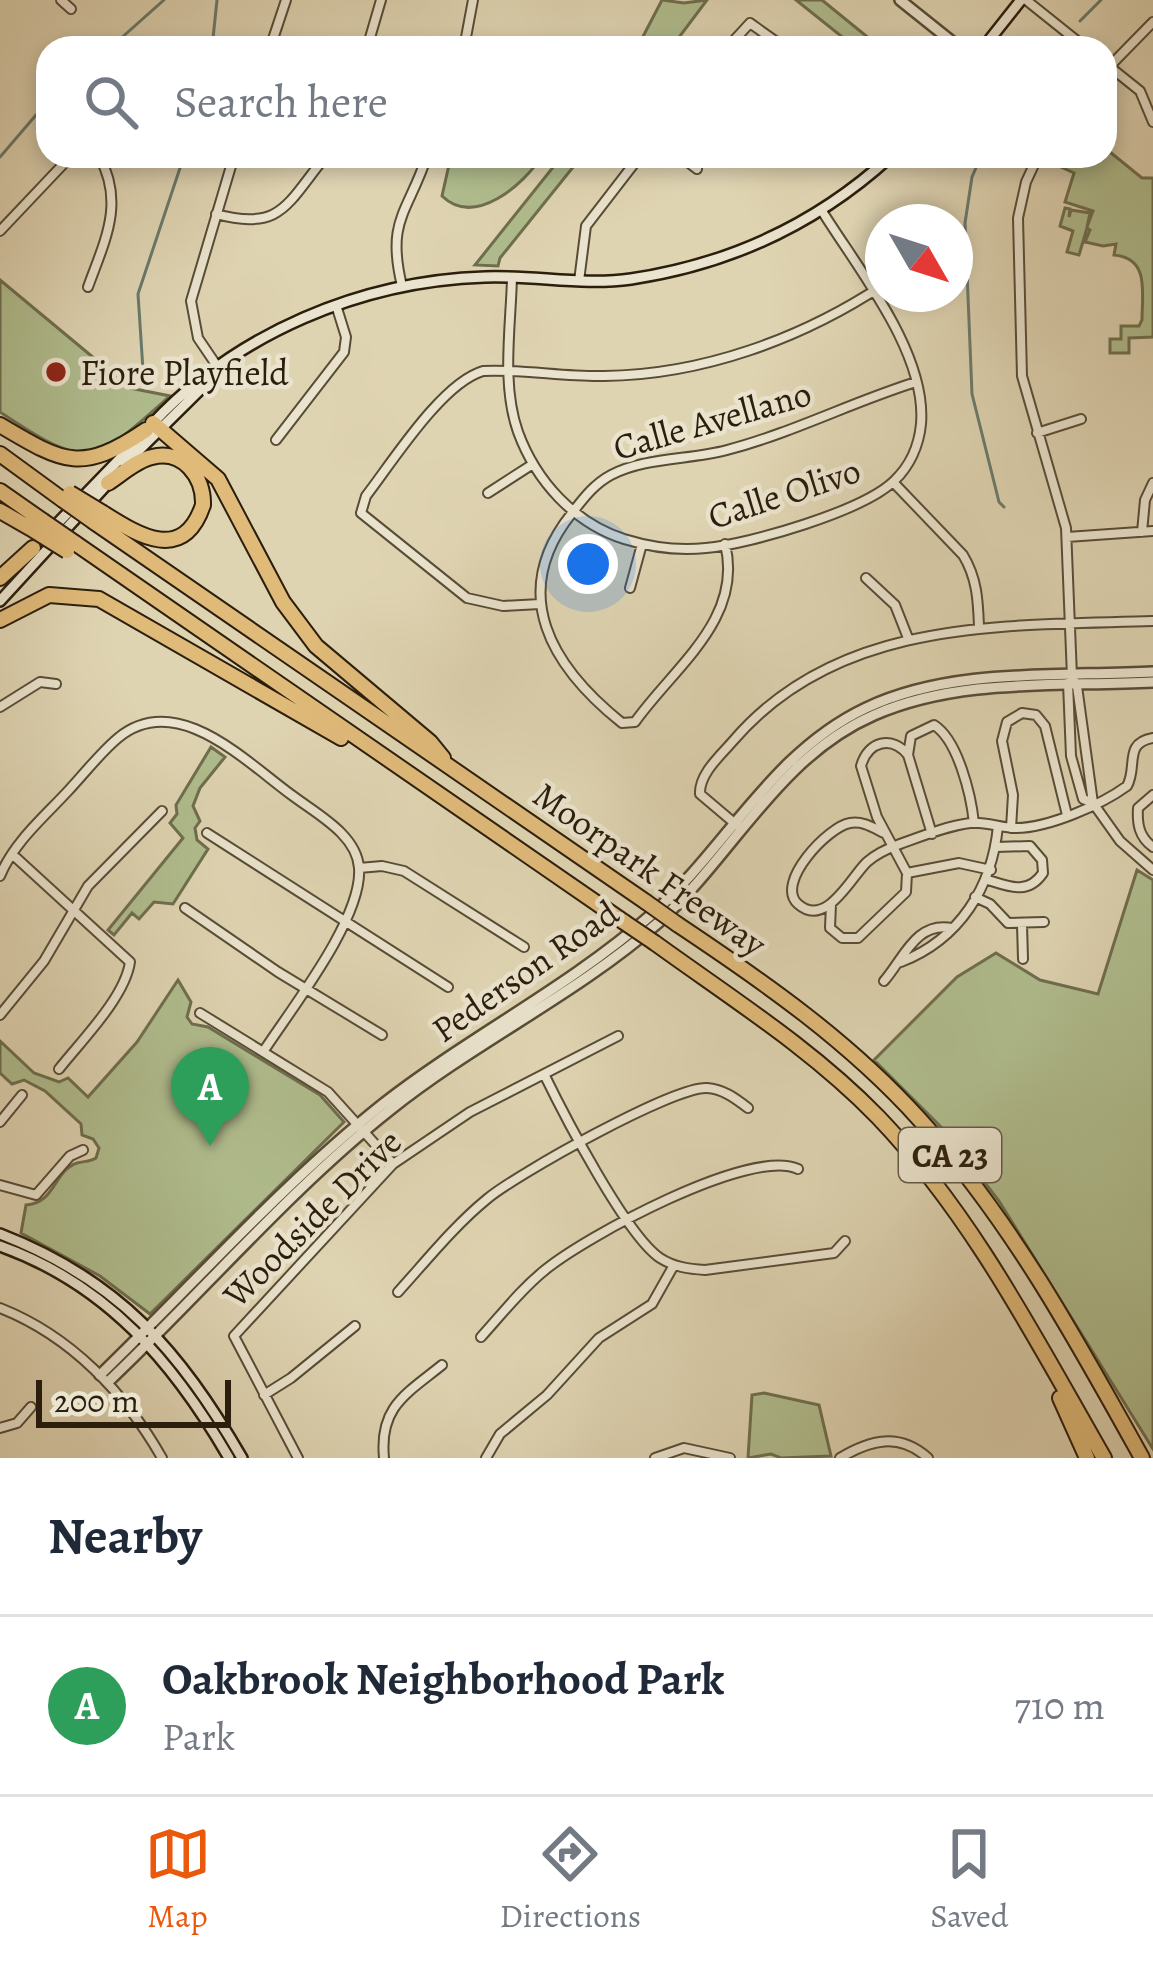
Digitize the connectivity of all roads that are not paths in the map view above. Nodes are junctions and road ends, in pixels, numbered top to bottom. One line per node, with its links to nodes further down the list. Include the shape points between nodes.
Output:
1 (61, 0): 7 (street)
2 (286, 0): 9 (street)
3 (381, 0): 10 (street)
4 (473, 0): 11 (street)
5 (900, 0): 14 (main road)
6 (1024, 0): 15 (main road); 16 (street)
7 (70, 9)
8 (1153, 22): 17 (street)
9 (274, 36)
10 (370, 36)
11 (466, 36)
12 (738, 36): 13 (street, via 750,23)
13 (768, 36)
14 (945, 36)
15 (993, 36)
16 (1071, 36)
17 (1117, 56)
18 (1117, 74): 19 (street, via 1140,91)
19 (1153, 122)
20 (60, 168): 30 (street)
21 (106, 168): 35 (street, via 114,199)
22 (230, 168): 29 (street)
23 (316, 168): 29 (street, via 275,215 247,222)
24 (423, 168): 34 (street, via 397,224)
25 (631, 168): 32 (street, via 586,226)
26 (876, 168): 28 (main road)
27 (1033, 168): 45 (street, via 1017,231 1022,376)
28 (822, 211): 32 (main road, via 698,266); 33 (street, Calle Olivo)
29 (216, 214): 39 (street, via 191,301 198,338)
30 (0, 231)
31 (512, 277): 32 (main road); 34 (main road); 40 (street, Calle Olivo)
32 (579, 281)
33 (865, 281)
34 (401, 286): 37 (main road)
35 (88, 287)
36 (865, 296): 40 (street, via 717,360 611,376)
37 (336, 305): 39 (main road); 46 (street, via 346,337 340,361)
38 (884, 312): 41 (street, Calle Olivo)
39 (218, 368): 44 (main road)
40 (510, 372): 48 (street, Calle Olivo, via 513,416); 67 (street, via 462,380 360,509 467,598)
41 (916, 382): 49 (street, Calle Olivo, via 918,441); 55 (street, Calle Avellano, via 791,431 630,467 597,484)
42 (1081, 419): 45 (street)
43 (0, 425): 44 (highway, via 45,451 82,460)
44 (153, 427): 50 (main road); 62 (main road); 80 (highway, via 218,478 283,602 316,646)
45 (1036, 433): 59 (street)
46 (276, 440)
47 (0, 454): 56 (highway, Moorpark Freeway / CA 23, bridge)
48 (533, 464): 53 (street); 55 (street, Calle Olivo)
49 (893, 482): 61 (street, Calle Olivo, via 868,500); 71 (street, via 971,568)
50 (108, 483): 56 (highway, via 150,457 168,456 196,474 203,505 188,530 161,540); 66 (main road)
51 (1153, 483): 58 (street, via 1144,500)
52 (0, 491): 57 (highway, Moorpark Freeway / CA 23)
53 (488, 493)
54 (0, 511): 57 (highway)
55 (574, 511): 60 (street, Calle Olivo); 67 (street, Calle Avellano, via 544,561)
56 (98, 517): 80 (highway, Moorpark Freeway / CA 23)
57 (39, 526): 85 (highway, Moorpark Freeway / CA 23, bridge)
58 (1147, 531): 59 (street)
59 (1067, 537): 70 (street)
60 (642, 544): 61 (street, Calle Olivo); 65 (street)
61 (725, 544): 67 (street, via 730,569 722,609 629,726 563,662)
62 (33, 548): 64 (highway)
63 (866, 578): 72 (street, via 895,605)
64 (0, 581)
65 (631, 588)
66 (0, 601)
67 (540, 604)
68 (0, 620): 85 (highway, via 49,596 111,603)
69 (1153, 621): 70 (street)
70 (1068, 623): 71 (street); 75 (street)
71 (979, 626): 72 (street)
72 (908, 638): 87 (street, via 829,668 744,729 699,786 705,801)
73 (1153, 672): 75 (main road, Pederson Road)
74 (1153, 682): 75 (main road, Pederson Road)
75 (1071, 683): 82 (street, via 1070,756 1083,799); 87 (main road, Pederson Road, via 949,683 867,707 798,751)
76 (56, 684): 77 (street, via 40,682)
77 (0, 706)
78 (1153, 738): 82 (street, via 1133,749 1126,786)
79 (908, 755): 86 (street, via 911,736 934,725 953,744); 91 (street, via 881,742 863,757); 92 (street)
80 (454, 771): 160 (highway, Moorpark Freeway / CA 23, bridge, via 842,1043 918,1118 1019,1249)
81 (1153, 795): 95 (street, via 1137,813)
82 (1093, 803): 84 (street); 98 (street)
83 (162, 812): 105 (street)
84 (1067, 815): 89 (street); 89 (street, via 1045,725 1022,713 1007,722 1002,741)
85 (472, 818): 143 (highway, Moorpark Freeway / CA 23, bridge, via 793,1042 876,1115 974,1235)
86 (974, 823): 88 (street); 92 (street)
87 (738, 826): 126 (main road, Pederson Road, via 614,946 428,1070)
88 (998, 826): 89 (street); 94 (street)
89 (1011, 828)
90 (207, 833): 106 (street)
91 (884, 833): 93 (street); 103 (street, via 855,821 840,826 797,869 794,901 808,910)
92 (932, 834): 93 (street)
93 (893, 847): 99 (street); 103 (street, via 867,862)
94 (996, 847): 100 (street); 100 (street, via 1030,846 1043,873 1020,888)
95 (1153, 847)
96 (12, 854): 97 (street, via 117,739 167,721 204,733 330,823); 101 (street); 105 (street)
97 (359, 868): 106 (street); 110 (street, via 404,872)
98 (1153, 870)
99 (907, 873): 100 (street, via 959,862); 103 (street, via 906,892 858,938 830,928)
100 (990, 875): 102 (street)
101 (0, 876)
102 (973, 896): 108 (street); 109 (street)
103 (832, 903)
104 (185, 908): 114 (street)
105 (74, 909): 117 (street); 121 (street, via 130,967)
106 (346, 922): 114 (street); 115 (street)
107 (1044, 922): 108 (street)
108 (1022, 925): 111 (street)
109 (954, 928): 112 (street); 112 (street, via 921,933)
110 (524, 947)
111 (1023, 958)
112 (901, 962): 113 (street)
113 (884, 981)
114 (305, 986): 118 (street); 120 (street)
115 (448, 987)
116 (200, 1013): 120 (street)
117 (0, 1015)
118 (382, 1035)
119 (618, 1036): 122 (street, Woodside Drive)
120 (263, 1052): 126 (street, via 328,1092)
121 (59, 1069)
122 (544, 1074): 127 (street); 129 (street, Woodside Drive)
123 (22, 1095): 125 (street)
124 (748, 1108): 127 (street, via 722,1091 691,1089)
125 (0, 1122)
126 (361, 1127): 129 (street); 140 (main road, Pederson Road)
127 (581, 1144): 132 (street); 137 (street, via 486,1199)
128 (83, 1150): 131 (street, via 36,1195)
129 (393, 1164): 145 (street, Woodside Drive, via 234,1336)
130 (798, 1169): 132 (street, via 787,1164 708,1181)
131 (0, 1185)
132 (628, 1221): 136 (street); 141 (street, via 547,1268)
133 (0, 1234): 140 (main road, via 88,1277)
134 (844, 1241): 136 (street, via 823,1255 705,1270)
135 (0, 1246): 140 (main road, via 70,1279)
136 (674, 1265): 153 (street, via 652,1304 599,1338 500,1434)
137 (398, 1292)
138 (0, 1308): 144 (street)
139 (355, 1325): 145 (street)
140 (149, 1335): 144 (main road, Pederson Road); 149 (main road); 150 (main road, via 197,1384)
141 (481, 1337)
142 (442, 1365): 152 (street, via 394,1406)
143 (1053, 1369): 158 (highway); 159 (highway, Moorpark Freeway / CA 23)
144 (104, 1378): 148 (street)
145 (264, 1395): 151 (street)
146 (32, 1407): 147 (street)
147 (0, 1428)
148 (162, 1458)
149 (229, 1458)
150 (242, 1458)
151 (298, 1458)
152 (384, 1458)
153 (486, 1458)
154 (655, 1458): 155 (street, via 684,1448)
155 (730, 1458)
156 (840, 1458): 157 (street, via 889,1440)
157 (928, 1458)
158 (1088, 1458)
159 (1104, 1458)
160 (1145, 1458)

